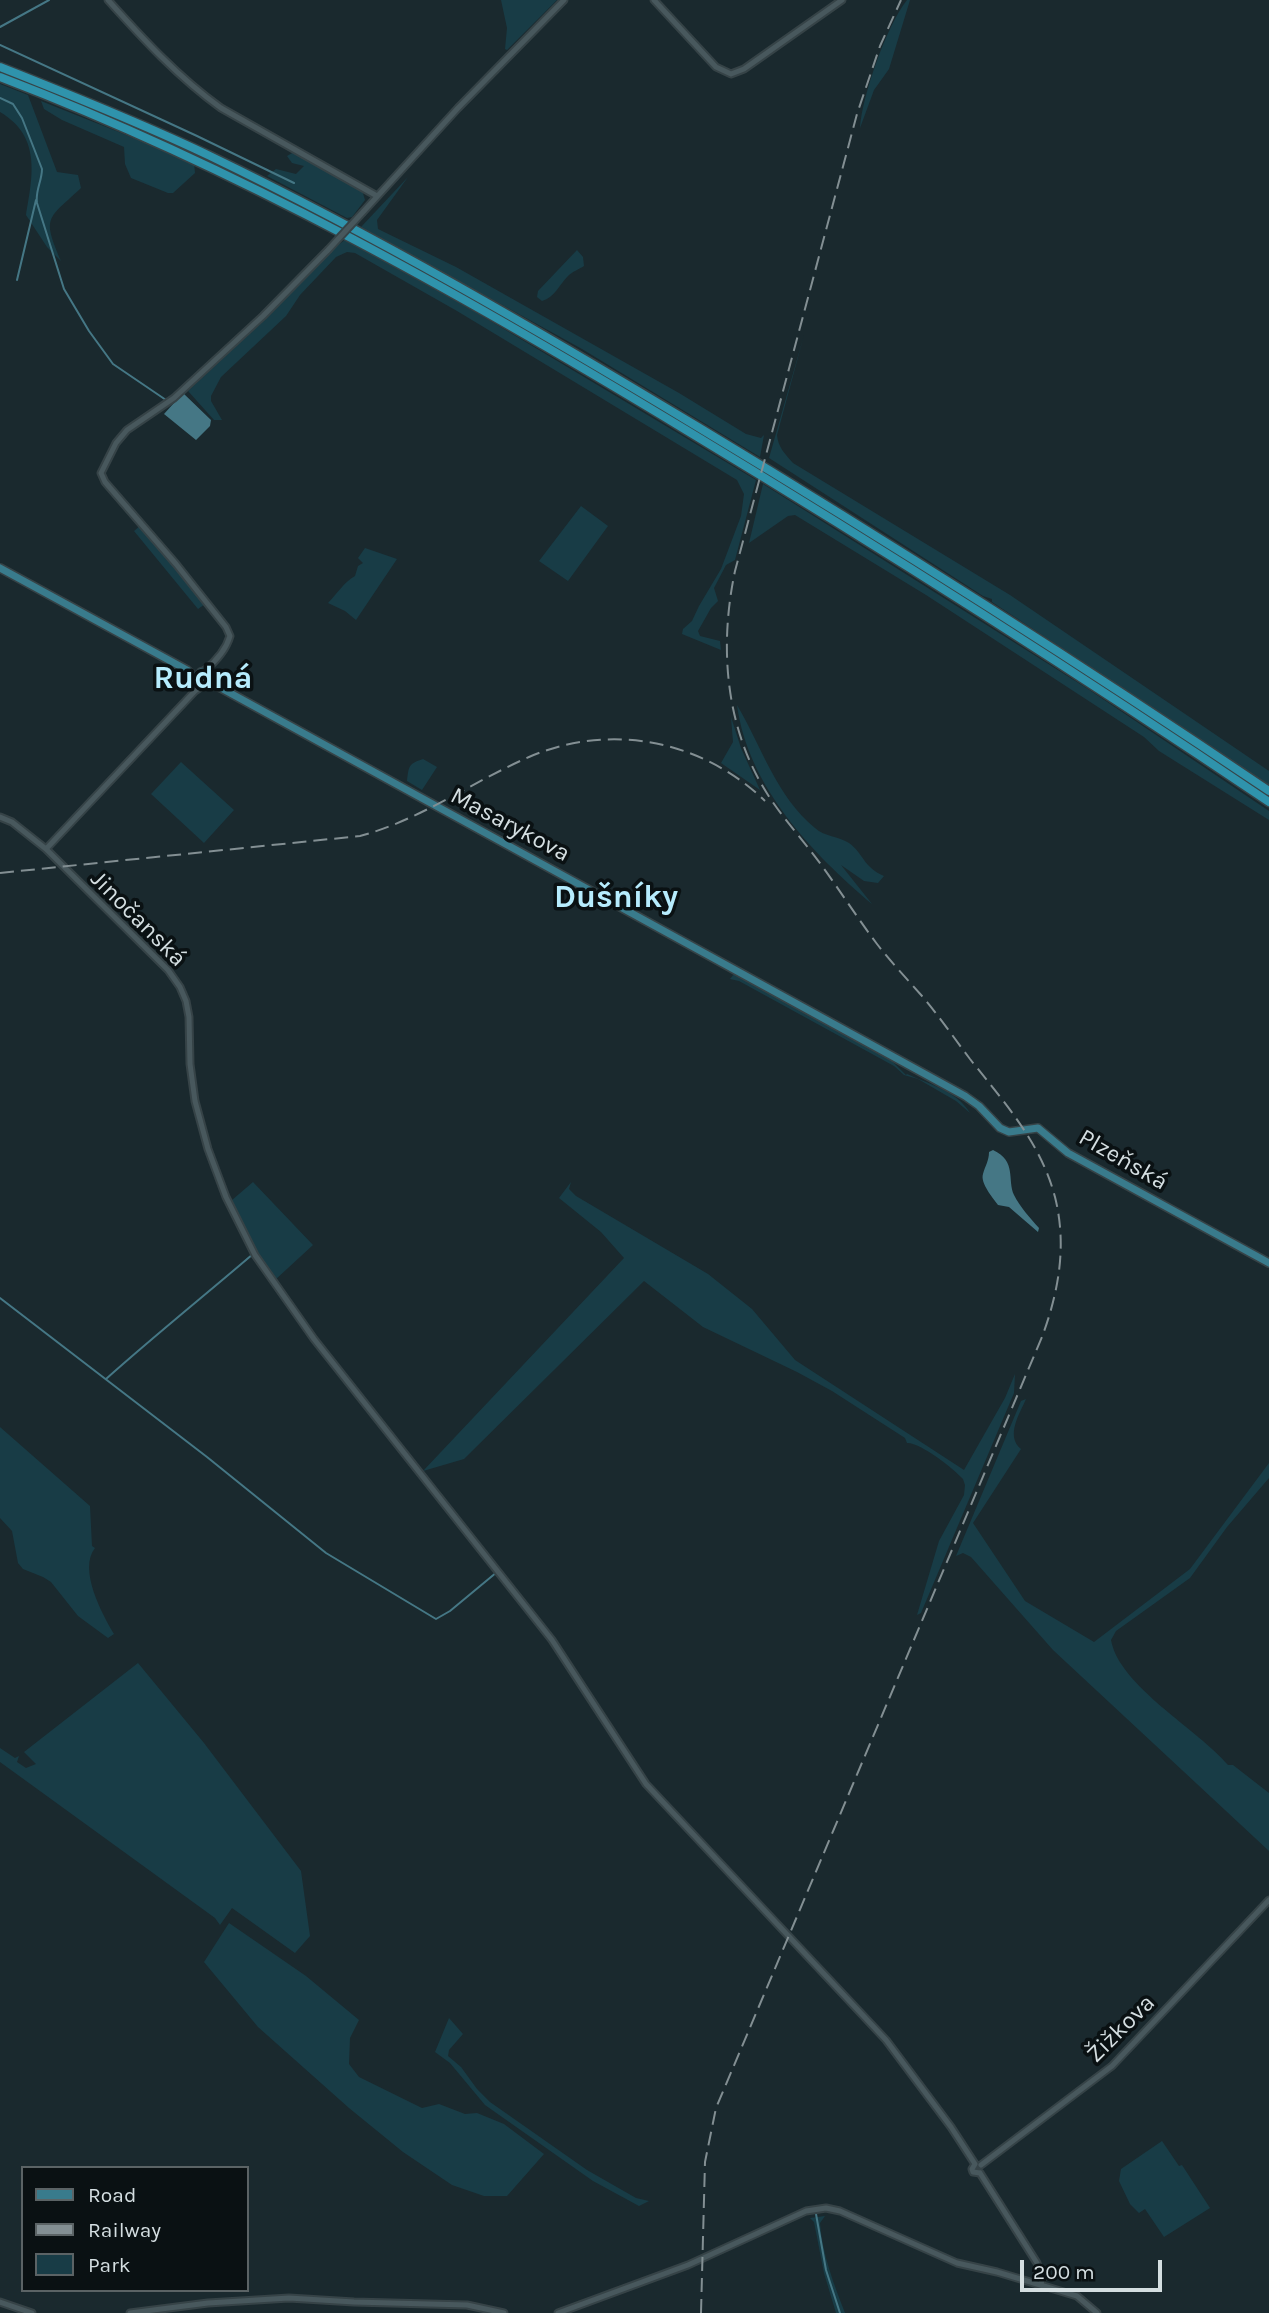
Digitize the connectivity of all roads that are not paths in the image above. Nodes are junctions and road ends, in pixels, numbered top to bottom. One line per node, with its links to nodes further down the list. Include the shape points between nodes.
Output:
1 (108, 0): 7 (street, via 178,75 213,102)
2 (564, 0): 7 (street)
3 (654, 0): 4 (street, via 716,67 731,74)
4 (842, 0)
5 (0, 67): 10 (highway, via 211,156 484,300 869,531)
6 (0, 77): 11 (highway, via 206,164 490,314 910,568)
7 (377, 196): 9 (street, bridge, via 263,316 167,404 127,430 101,472 226,627 228,643)
8 (0, 568): 9 (main road)
9 (205, 677): 13 (street); 14 (main road, Masarykova)
10 (1269, 791)
11 (1269, 802)
12 (0, 817): 13 (street, Jinočanská)
13 (46, 849): 17 (street, Jinočanská, via 180,987 189,1017 195,1101 226,1197 255,1255 314,1339 552,1640 646,1784 886,2040)
14 (965, 1096): 15 (main road, Plzeňská, via 1000,1128 1009,1132 1043,1130 1068,1153)
15 (1269, 1264)
16 (1269, 1900): 17 (street, Žižkova, via 1111,2066)
17 (978, 2165): 18 (street, via 1037,2263)
18 (1041, 2286): 23 (street, via 957,2263 826,2208 810,2209 688,2264); 24 (street, via 1077,2296)
19 (0, 2302): 20 (street)
20 (32, 2313)
21 (131, 2313): 22 (street, via 289,2298 467,2305)
22 (504, 2313)
23 (558, 2313)
24 (1097, 2313)

